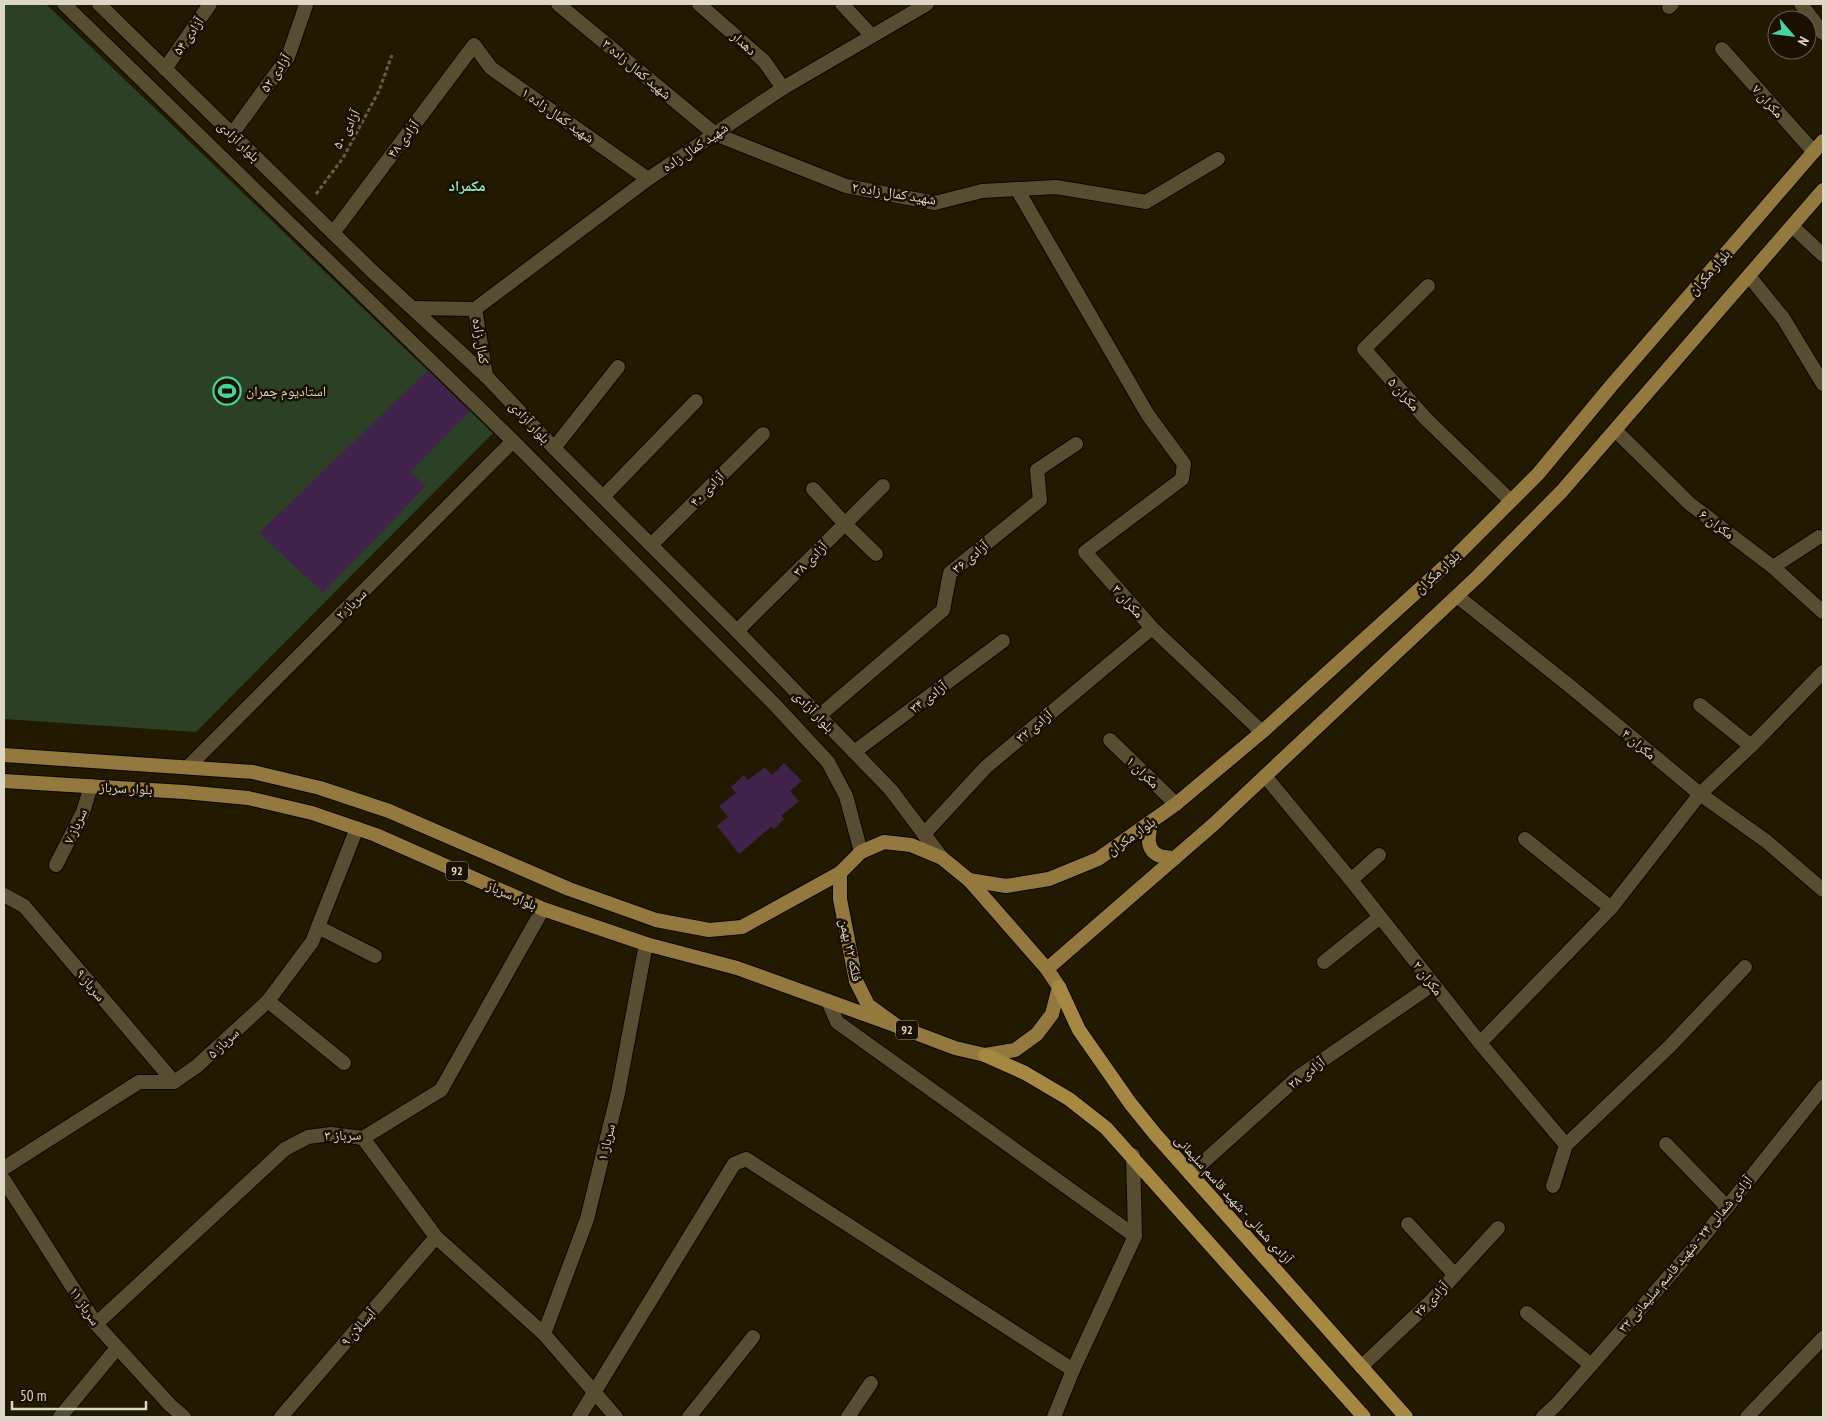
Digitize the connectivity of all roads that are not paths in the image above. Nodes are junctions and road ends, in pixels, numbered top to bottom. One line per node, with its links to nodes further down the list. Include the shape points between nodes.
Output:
1 (64, 4): 37 (street, بلوار آزادی)
2 (100, 4): 14 (street, بلوار آزادی)
3 (210, 4): 14 (street, آزادی ۵۴)
4 (558, 4): 17 (street, شهید کمال زاده ۳)
5 (699, 4): 15 (street, دهدار, via 764,61)
6 (842, 4): 11 (street)
7 (927, 4): 11 (street, شهید کمال زاده)
8 (1801, 4): 10 (street)
9 (306, 5): 16 (street, آزادی ۵۲, via 288,57)
10 (1823, 33)
11 (872, 36): 15 (street, شهید کمال زاده)
12 (474, 45): 21 (street, شهید کمال زاده ۱, via 491,68); 25 (street, آزادی ۴۸)
13 (1722, 49): 19 (street, مکران ۷)
14 (165, 69): 16 (street, بلوار آزادی)
15 (784, 88): 17 (street, شهید کمال زاده)
16 (232, 134): 25 (street, بلوار آزادی)
17 (715, 134): 21 (street, شهید کمال زاده); 22 (street, شهید کمال زاده ۲, via 846,186 935,203 982,191)
18 (1823, 141): 19 (main road, بلوار مکران)
19 (1814, 152): 43 (main road, بلوار مکران, via 1538,474)
20 (1218, 159): 22 (street, شهید کمال زاده ۲, via 1146,202 1056,186)
21 (648, 179): 30 (street, شهید کمال زاده)
22 (1017, 189): 51 (street, مکران ۳, via 1148,415 1184,464 1182,479 1085,552)
23 (1823, 190): 24 (main road)
24 (1792, 226): 26 (street); 27 (main road)
25 (333, 233): 29 (street, بلوار آزادی)
26 (1823, 255)
27 (1748, 276): 33 (street, via 1783,318); 35 (main road)
28 (1428, 286): 43 (street, مکران ۵, via 1364,350 1426,419)
29 (413, 308): 30 (street, کمال زاده); 32 (street, بلوار آزادی)
30 (475, 309): 32 (street, کمال زاده)
31 (618, 367): 39 (street)
32 (486, 376): 39 (street, بلوار آزادی)
33 (1823, 384)
34 (696, 401): 42 (street)
35 (1616, 430): 48 (street, مکران ۶, via 1690,504); 49 (main road, via 1562,492)
36 (763, 434): 46 (street, آزادی ۴۰)
37 (513, 442): 62 (street, سرباز ۲); 72 (street, بلوار آزادی, via 828,762 846,796)
38 (1076, 444): 56 (street, آزادی ۳۶, via 1037,470 1040,500 950,573 943,610)
39 (554, 448): 42 (street, بلوار آزادی)
40 (883, 486): 44 (street, آزادی ۳۸)
41 (813, 489): 44 (street)
42 (603, 496): 46 (street, بلوار آزادی)
43 (1511, 501): 57 (main road, بلوار مکران)
44 (845, 524): 47 (street); 52 (street, آزادی ۳۸)
45 (1819, 537): 48 (street)
46 (651, 545): 52 (street, بلوار آزادی)
47 (876, 554)
48 (1773, 566): 50 (street, مکران ۶)
49 (1457, 596): 63 (main road); 66 (street, مکران ۴)
50 (1823, 612)
51 (1152, 628): 57 (street, مکران ۳); 70 (street, آزادی ۳۲, via 986,767)
52 (737, 631): 56 (street, بلوار آزادی)
53 (1003, 641): 60 (street, آزادی ۳۴)
54 (1823, 672): 59 (street)
55 (1700, 705): 59 (street)
56 (819, 716): 60 (street, بلوار آزادی)
57 (1262, 732): 67 (main road, بلوار مکران)
58 (1110, 740): 67 (street, مکران ۱)
59 (1751, 746): 66 (street)
60 (854, 752): 70 (street, بلوار آزادی, via 891,790)
61 (4, 755): 62 (main road, بلوار سرباز / 92)
62 (189, 766): 77 (main road, بلوار سرباز / 92, via 253,772 320,788 389,811 569,889 656,920 709,930 742,927)
63 (1266, 776): 75 (main road); 79 (street, مکران ۲)
64 (4, 781): 65 (main road, بلوار سرباز / 92)
65 (91, 786): 69 (main road, بلوار سرباز / 92, via 248,798 312,813); 76 (street, سرباز ۷, via 83,812)
66 (1700, 794): 80 (street, مکران ۴, via 1766,841); 82 (street)
67 (1176, 804): 68 (main road, بلوار مکران)
68 (1152, 822): 75 (main road, via 1148,840 1150,847 1162,857); 78 (main road, بلوار مکران, via 1098,859 1049,879 1006,886)
69 (357, 828): 83 (main road, بلوار سرباز / 92); 85 (street, سرباز ۵)
70 (924, 834): 74 (street, بلوار آزادی)
71 (1525, 839): 82 (street)
72 (861, 852): 74 (main road, 92, via 884,842 911,845); 77 (main road, 92)
73 (1379, 855): 79 (street)
74 (942, 858): 78 (main road, 92)
75 (1175, 858): 90 (main road)
76 (56, 865)
77 (840, 874): 95 (main road, فلکه ۲۲ بهمن / 92, via 840,899 856,981 868,1005)
78 (969, 880): 90 (main road, 92)
79 (1351, 880): 84 (street, مکران ۲)
80 (1823, 890)
81 (4, 895): 99 (street, سرباز ۹, via 24,906)
82 (1611, 908): 96 (street)
83 (543, 909): 86 (main road, بلوار سرباز / 92); 101 (street, سرباز ۳, via 441,1090)
84 (1380, 917): 88 (street); 91 (street, مکران ۲)
85 (318, 927): 87 (street); 93 (street, سرباز ۵, via 312,942)
86 (646, 944): 94 (main road, بلوار سرباز / 92, via 737,968); 117 (street, سرباز ۱, via 618,1093 587,1219)
87 (375, 956)
88 (1324, 962)
89 (1745, 967): 103 (street, via 1669,1047)
90 (1047, 969): 92 (main road, 92)
91 (1432, 985): 96 (street, مکران ۲); 106 (street, آزادی ۲۸, via 1298,1077)
92 (1059, 987): 97 (main road, فلکه ۲۲ بهمن / 92, via 1052,1014 1037,1034 1015,1050); 106 (highway, آزادی شمالی - شهید قاسم سلیمانی / 92, via 1079,1030 1101,1063)
93 (268, 1001): 98 (street); 99 (street, سرباز ۵, via 197,1066)
94 (828, 1001): 95 (main road, بلوار سرباز / 92); 112 (street, via 837,1022)
95 (897, 1026): 97 (main road, فلکه ۲۲ بهمن / 92, via 955,1048)
96 (1480, 1043): 103 (street, مکران ۲)
97 (985, 1055): 104 (highway, 92, via 1025,1073 1069,1099 1106,1128)
98 (344, 1063)
99 (174, 1082): 105 (street, via 139,1082)
100 (1823, 1087): 109 (street, آزادی شمالی ۲۴ - شهید قاسم سلیمانی ۳۲)
101 (362, 1138): 113 (street); 116 (street, سرباز ۳, via 331,1134 308,1137 285,1149)
102 (1666, 1144): 109 (street)
103 (1566, 1145): 108 (street)
104 (1132, 1155): 112 (street); 134 (highway, 92)
105 (4, 1168)
106 (1190, 1174): 122 (highway, آزادی شمالی - شهید قاسم سلیمانی / 92)
107 (4, 1180): 116 (street, سرباز ۱۱)
108 (1553, 1186)
109 (1727, 1207): 121 (street, آزادی شمالی ۲۴ - شهید قاسم سلیمانی ۳۲)
110 (1408, 1224): 114 (street)
111 (1498, 1228): 114 (street, آزادی ۲۶)
112 (1135, 1236): 123 (street)
113 (436, 1237): 117 (street); 128 (street, آبسالان ۹)
114 (1455, 1275): 122 (street, آزادی ۲۶)
115 (1527, 1313): 121 (street)
116 (96, 1324): 120 (street, سرباز ۱۱)
117 (544, 1334): 125 (street)
118 (753, 1337): 131 (street)
119 (1823, 1338): 137 (street)
120 (117, 1348): 126 (street); 127 (street, سرباز ۱۱)
121 (1591, 1365): 136 (street, آزادی شمالی ۲۴ - شهید قاسم سلیمانی ۳۲)
122 (1361, 1367): 135 (highway, آزادی شمالی - شهید قاسم سلیمانی / 92)
123 (1073, 1370): 125 (street, via 746,1159 734,1164); 133 (street)
124 (871, 1383): 132 (street)
125 (594, 1394): 129 (street); 130 (street)
126 (60, 1417)
127 (184, 1417)
128 (280, 1417)
129 (579, 1417)
130 (616, 1417)
131 (688, 1417)
132 (848, 1417)
133 (1054, 1417)
134 (1363, 1417)
135 (1406, 1417)
136 (1542, 1417)
137 (1747, 1417)

